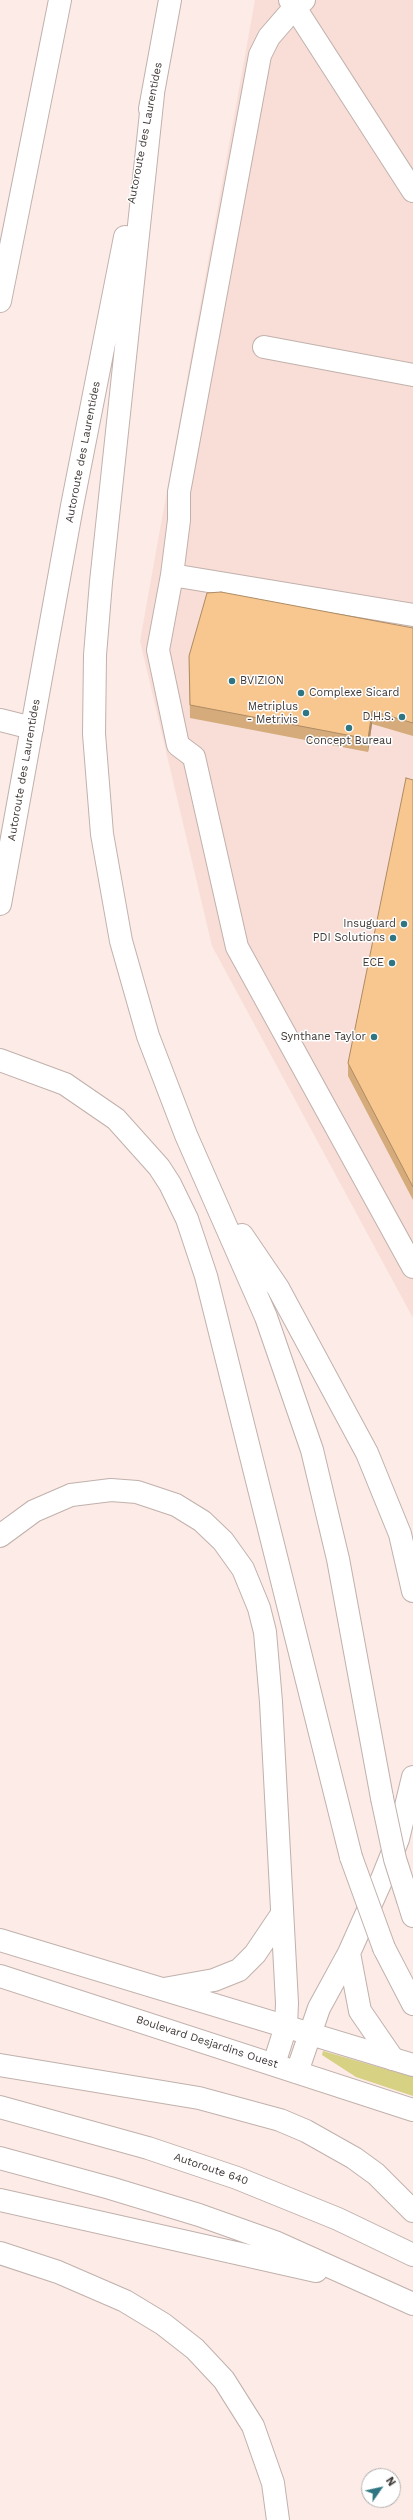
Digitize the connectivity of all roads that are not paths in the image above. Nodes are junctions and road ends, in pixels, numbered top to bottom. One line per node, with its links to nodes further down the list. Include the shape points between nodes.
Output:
1 (60, 0): 6 (main road)
2 (170, 0): 4 (main road, Autoroute des Laurentides)
3 (296, 2): 5 (main road); 9 (main road, via 269,37 260,55 179,492 179,520)
4 (152, 94): 12 (main road, Autoroute des Laurentides); 15 (main road, via 101,582 95,655 95,748 105,857 131,981 159,1068)
5 (413, 191)
6 (0, 301)
7 (264, 347): 8 (main road)
8 (413, 376)
9 (172, 575): 10 (main road); 16 (main road, via 158,650 178,745 194,757 237,947)
10 (413, 615)
11 (0, 720): 12 (main road)
12 (32, 728): 13 (main road, Autoroute des Laurentides)
13 (0, 904)
14 (0, 1060): 26 (main road, bridge, via 34,1070 80,1093 126,1129 159,1167 187,1219 208,1282 351,1857 384,1948)
15 (208, 1186): 18 (main road, via 278,1288 353,1425 391,1508); 20 (main road, bridge, via 266,1316 312,1450 338,1559 382,1798 395,1858)
16 (413, 1267)
17 (0, 1536): 21 (main road, via 22,1519 57,1500 83,1492 122,1490 162,1499 189,1512 213,1530 234,1554 259,1608 268,1655)
18 (413, 1591)
19 (413, 1777): 23 (main road, via 398,1839)
20 (410, 1908)
21 (282, 1914): 25 (main road, via 255,1954 239,1970 214,1980); 27 (main road, via 288,2003)
22 (0, 1940): 25 (main road)
23 (349, 1953): 28 (main road, via 319,2008); 29 (main road, via 360,2010)
24 (0, 1976): 30 (main road, Boulevard Desjardins Ouest)
25 (164, 1989): 27 (main road)
26 (413, 2004)
27 (286, 2026): 28 (main road); 30 (main road)
28 (310, 2032): 29 (main road); 32 (main road)
29 (403, 2062)
30 (274, 2064): 32 (main road, Boulevard Desjardins Ouest)
31 (0, 2065): 37 (main road, via 199,2098 280,2120 312,2134 354,2158 376,2174)
32 (297, 2072): 34 (main road, Boulevard Desjardins Ouest)
33 (0, 2107): 39 (main road, Autoroute 640, via 135,2144 237,2178 324,2213)
34 (413, 2110)
35 (0, 2158): 40 (main road, via 199,2215 275,2242)
36 (0, 2200): 40 (main road)
37 (413, 2211)
38 (0, 2253): 42 (main road, via 58,2272 125,2301 163,2324 195,2349 224,2380 253,2426 272,2484)
39 (413, 2255)
40 (370, 2283): 41 (main road)
41 (413, 2304)
42 (278, 2520)

